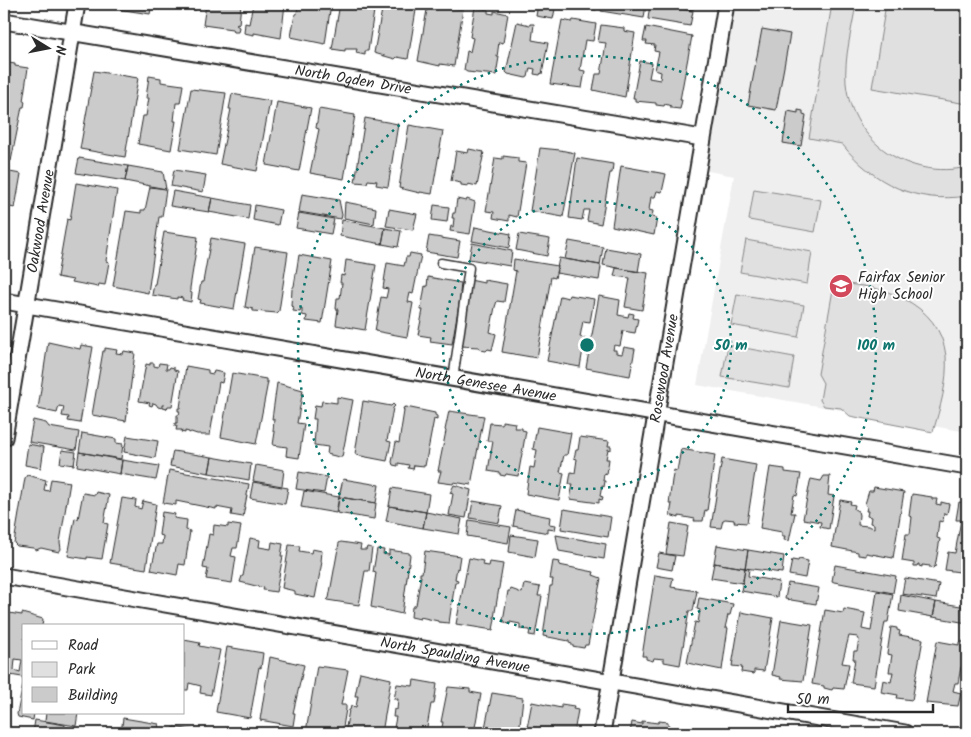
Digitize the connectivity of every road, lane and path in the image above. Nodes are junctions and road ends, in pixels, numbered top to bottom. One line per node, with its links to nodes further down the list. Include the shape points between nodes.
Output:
1 (77, 4): 4 (street, Oakwood Avenue)
2 (726, 4): 5 (street, Rosewood Avenue)
3 (4, 21): 4 (street, North Ogden Drive)
4 (72, 32): 5 (street, North Ogden Drive); 8 (street, Oakwood Avenue)
5 (702, 138): 10 (street, Rosewood Avenue)
6 (441, 263): 9 (lane, via 469,268)
7 (4, 301): 8 (street, North Genesee Avenue)
8 (26, 305): 9 (street, North Genesee Avenue); 11 (street, Oakwood Avenue)
9 (453, 380): 10 (street, North Genesee Avenue)
10 (657, 414): 12 (street, North Genesee Avenue); 14 (street, Rosewood Avenue)
11 (4, 438)
12 (967, 467)
13 (4, 576): 14 (street, North Spaulding Avenue)
14 (611, 681): 15 (street, Rosewood Avenue); 16 (street, North Spaulding Avenue)
15 (602, 733)
16 (905, 733)

